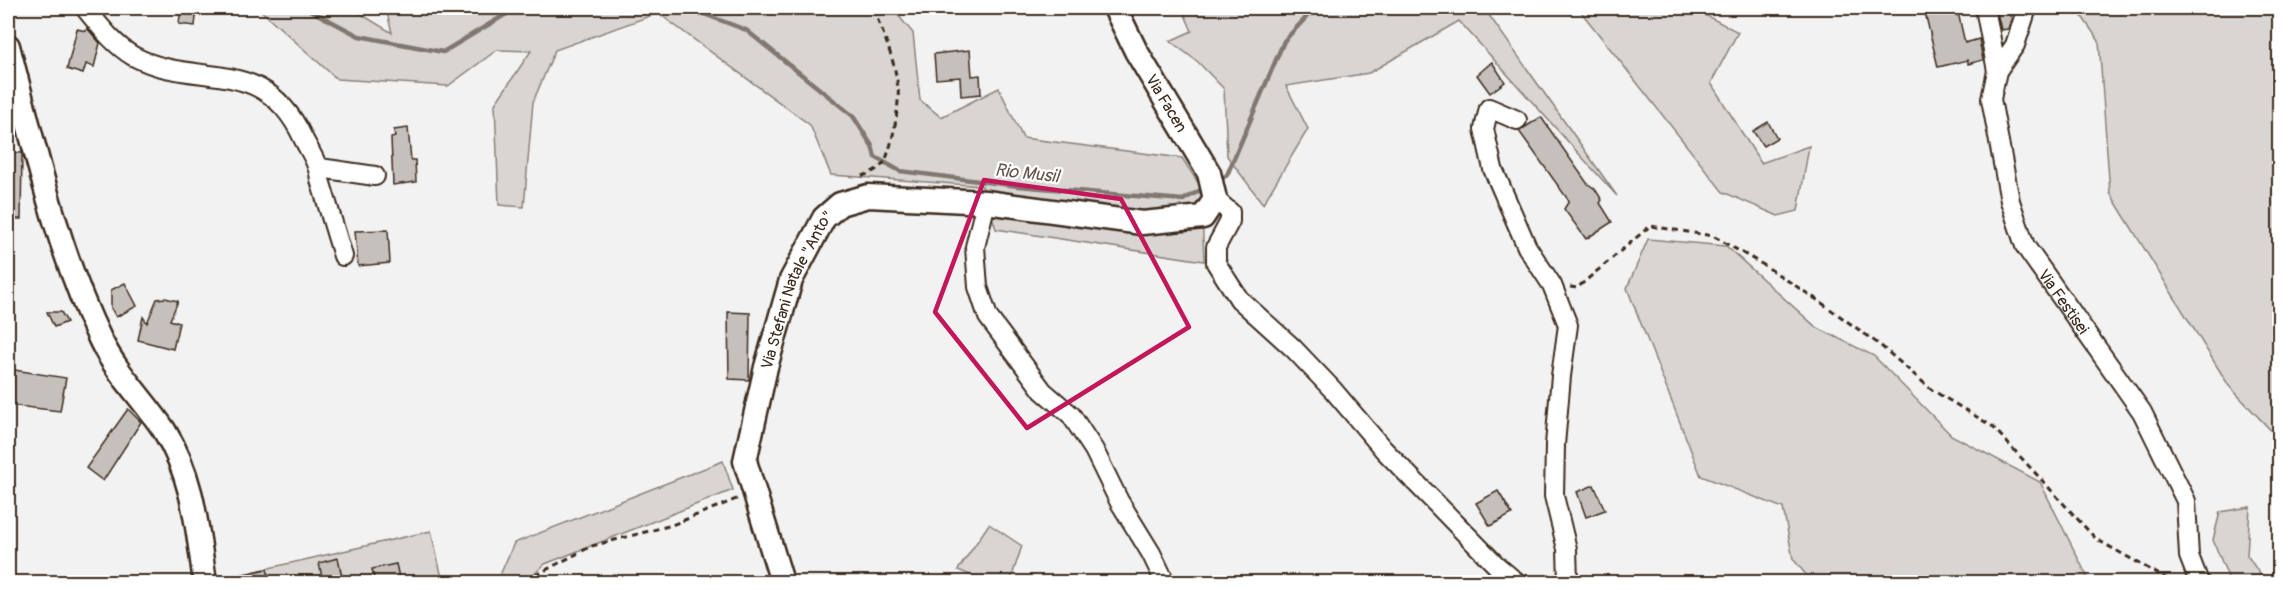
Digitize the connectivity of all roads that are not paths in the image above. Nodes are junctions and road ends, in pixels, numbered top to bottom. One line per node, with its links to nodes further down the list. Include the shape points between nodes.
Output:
1 (85, 8): 8 (street, via 100,28 134,56 162,67 243,81 266,91 297,124)
2 (1115, 8): 10 (street, Via Facen, via 1136,51 1209,173)
3 (1985, 8): 6 (street)
4 (2026, 8): 6 (street, Via Festisei, via 2015,45)
5 (8, 46): 13 (street, via 49,201 85,303 107,351 163,430 185,472)
6 (1997, 71): 18 (street, Via Festisei, via 1992,99 2010,201 2025,246 2142,412 2186,501 2189,556)
7 (1517, 120): 17 (street, via 1489,108 1484,129 1493,169 1509,209 1527,247 1552,285 1568,325 1555,445 1554,496 1567,549)
8 (320, 168): 9 (street); 12 (street, via 320,180)
9 (375, 176)
10 (1215, 199): 11 (street, Via Stefani Natale "Anto", via 1203,217 1142,223); 16 (street, via 1230,212 1230,221 1216,247 1216,263 1239,299 1293,348 1392,458)
11 (986, 202): 14 (street, Via Stefani Natale "Anto", via 868,196 840,204 824,218 791,280 745,461); 15 (street, via 975,247 978,287 988,317 1043,391 1071,415)
12 (343, 256)
13 (206, 582)
14 (782, 582)
15 (1165, 582)
16 (1516, 582)
17 (1568, 582)
18 (2199, 582)

